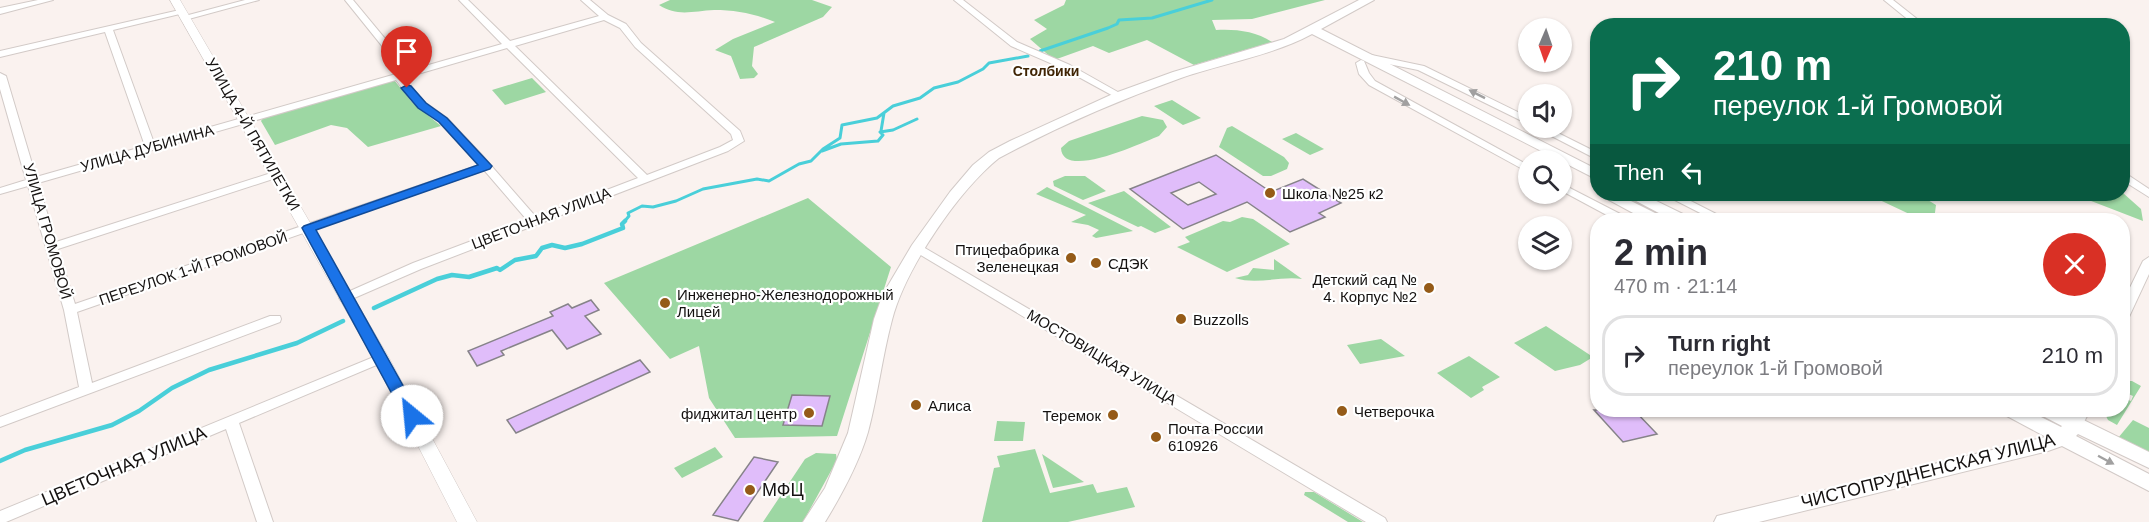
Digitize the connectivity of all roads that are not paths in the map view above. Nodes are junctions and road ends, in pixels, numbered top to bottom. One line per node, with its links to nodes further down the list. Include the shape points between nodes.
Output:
1 (48, 0): 10 (street)
2 (255, 0): 9 (street)
3 (349, 0): 18 (street)
4 (463, 0): 15 (street)
5 (585, 0): 11 (street)
6 (958, 0): 20 (street, via 1014,44)
7 (1368, 0): 14 (main road)
8 (1888, 0): 12 (street)
9 (180, 9): 13 (street); 22 (street, УЛИЦА 4-Й ПЯТИЛЕТКИ)
10 (0, 11)
11 (605, 17): 15 (street, УЛИЦА ДУБИНИНА); 32 (street, ЦВЕТОЧНАЯ УЛИЦА, via 623,26 638,45 736,133 739,141)
12 (1912, 18)
13 (108, 29): 16 (street); 24 (street)
14 (1310, 32): 17 (main road); 20 (main road)
15 (506, 44): 18 (street, УЛИЦА ДУБИНИНА); 32 (street)
16 (0, 54)
17 (1364, 60): 21 (street, one-way to 17, via 1421,68); 25 (main road); 27 (street, one-way to 27, via 1364,74 1372,83); 29 (main road)
18 (403, 74): 22 (street, УЛИЦА ДУБИНИНА); 28 (street, via 416,100 443,120)
19 (1, 76): 34 (street, УЛИЦА ГРОМОВОЙ)
20 (1120, 96): 49 (main road, via 985,162 955,195)
21 (1518, 116)
22 (244, 121): 24 (street, УЛИЦА ДУБИНИНА); 30 (street, УЛИЦА 4-Й ПЯТИЛЕТКИ)
23 (1561, 138): 26 (street)
24 (150, 146): 34 (street, УЛИЦА ДУБИНИНА)
25 (1526, 150)
26 (1590, 153)
27 (1518, 163)
28 (486, 166): 46 (street); 47 (street, ПЕРЕУЛОК 1-Й ГРОМОВОЙ)
29 (1590, 172)
30 (275, 175): 47 (street, УЛИЦА 4-Й ПЯТИЛЕТКИ); 48 (street)
31 (1572, 175): 35 (main road)
32 (644, 178): 46 (street, ЦВЕТОЧНАЯ УЛИЦА)
33 (2130, 180): 38 (street)
34 (34, 181): 36 (street, УЛИЦА ДУБИНИНА); 48 (street, УЛИЦА ГРОМОВОЙ)
35 (1590, 185)
36 (0, 191)
37 (1572, 192): 42 (street)
38 (2149, 194)
39 (1620, 201): 43 (main road)
40 (1644, 201): 44 (main road)
41 (1683, 201): 45 (street)
42 (1611, 213)
43 (1643, 213)
44 (1669, 213)
45 (1708, 213)
46 (534, 221): 51 (street, ЦВЕТОЧНАЯ УЛИЦА)
47 (308, 228): 51 (street, УЛИЦА 4-Й ПЯТИЛЕТКИ); 53 (street, ПЕРЕУЛОК 1-Й ГРОМОВОЙ)
48 (53, 247): 53 (street, УЛИЦА ГРОМОВОЙ)
49 (918, 248): 66 (main road, via 899,279 884,319 847,464); 67 (street, МОСТОВИЦКАЯ УЛИЦА)
50 (2149, 261): 52 (street)
51 (345, 298): 55 (street, УЛИЦА 4-Й ПЯТИЛЕТКИ)
52 (2130, 302)
53 (70, 310): 56 (street, УЛИЦА ГРОМОВОЙ)
54 (275, 319): 56 (street)
55 (381, 358): 59 (street, ЦВЕТОЧНАЯ УЛИЦА); 65 (street, УЛИЦА 4-Й ПЯТИЛЕТКИ)
56 (86, 389): 58 (street)
57 (2045, 417): 60 (main road)
58 (0, 422)
59 (231, 422): 63 (street, ЦВЕТОЧНАЯ УЛИЦА); 64 (street)
60 (2074, 423): 61 (main road); 62 (main road, one-way to 62); 68 (main road, ЧИСТОПРУДНЕНСКАЯ УЛИЦА, via 2048,444)
61 (2149, 461)
62 (2149, 483)
63 (0, 518)
64 (265, 522)
65 (468, 522)
66 (814, 522)
67 (1378, 522)
68 (1725, 522)

